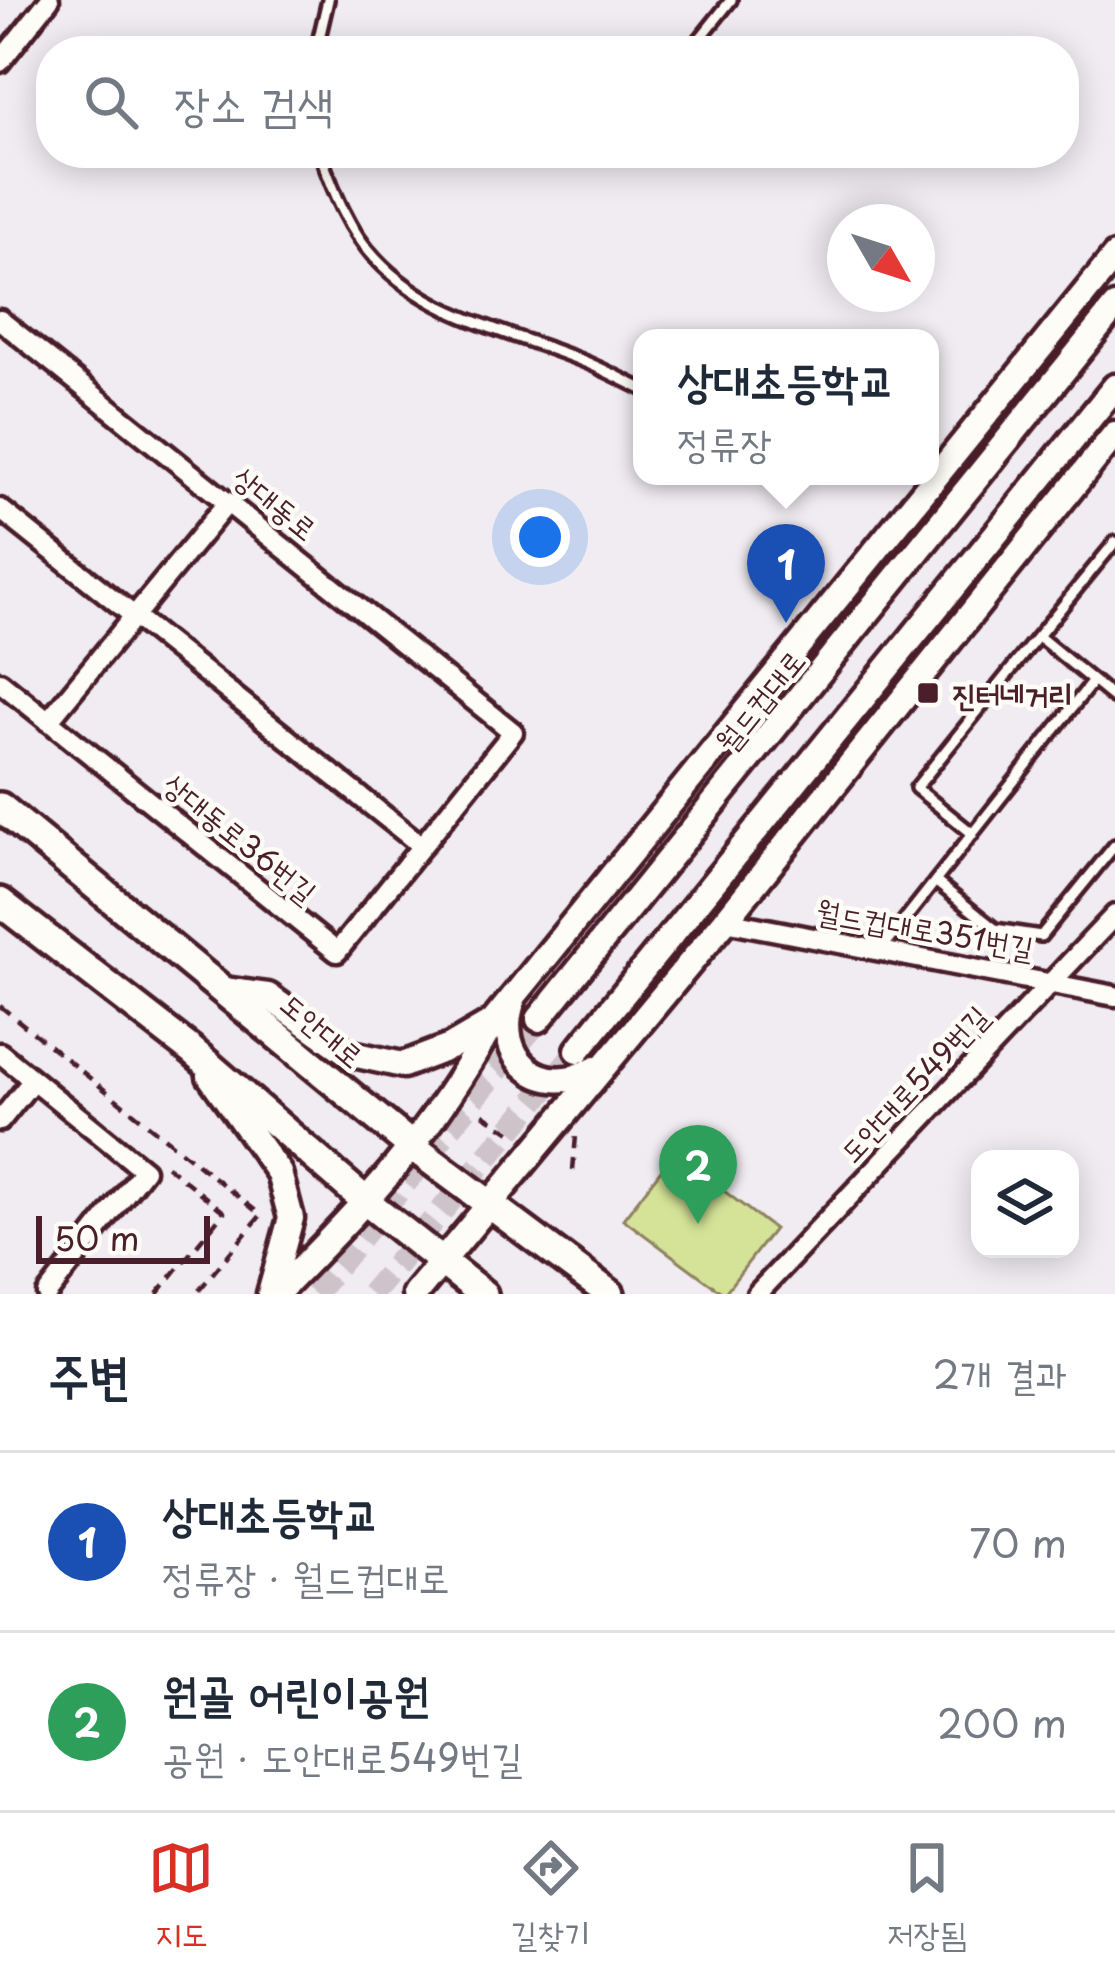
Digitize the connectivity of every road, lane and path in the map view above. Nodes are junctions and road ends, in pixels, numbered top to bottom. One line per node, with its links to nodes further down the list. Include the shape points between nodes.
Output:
1 (49, 0): 6 (street)
2 (328, 0): 4 (lane)
3 (731, 0): 5 (lane)
4 (320, 36)
5 (702, 36)
6 (0, 62)
7 (325, 168): 11 (lane, via 374,258 406,286)
8 (1115, 256): 14 (street)
9 (1115, 307): 40 (street, 월드컵대로)
10 (0, 320): 16 (street, 상대동로)
11 (633, 384)
12 (1115, 387): 43 (street)
13 (1115, 434): 33 (street)
14 (939, 473)
15 (929, 485): 37 (street)
16 (228, 502): 19 (street); 25 (street, 상대동로)
17 (0, 509): 19 (street)
18 (1115, 542): 20 (lane)
19 (135, 616): 24 (street); 29 (street)
20 (1038, 636): 21 (lane); 27 (lane, via 916,788)
21 (1093, 681): 23 (lane); 27 (lane)
22 (0, 682): 24 (street, 상대동로36번길)
23 (1115, 699)
24 (48, 721): 29 (street, 상대동로36번길, via 337,952)
25 (513, 732): 29 (street, 상대동로36번길)
26 (0, 807): 36 (main road, 도안대로)
27 (973, 834): 30 (lane)
28 (1115, 845): 30 (lane, via 1041,936 995,929)
29 (422, 846)
30 (935, 881): 34 (lane)
31 (0, 902): 42 (main road)
32 (1115, 915): 35 (street, 도안대로549번길)
33 (724, 921): 34 (street, 월드컵대로351번길); 45 (street)
34 (880, 951): 35 (street, 월드컵대로351번길)
35 (1049, 982): 38 (street, 월드컵대로351번길); 60 (street, 도안대로549번길)
36 (224, 990): 41 (street, via 268,996 348,1053 404,1064); 50 (main road, 도안대로)
37 (517, 992): 41 (street); 45 (street, via 507,1035 526,1068 568,1080)
38 (1115, 996)
39 (0, 1006): 55 (path, via 261,1215)
40 (539, 1019)
41 (493, 1022): 50 (street)
42 (190, 1050): 51 (main road); 56 (street, via 279,1173 291,1218)
43 (578, 1050)
44 (0, 1053): 46 (street)
45 (605, 1062): 52 (street)
46 (32, 1079): 48 (street); 54 (street, via 144,1170)
47 (483, 1114): 49 (path)
48 (0, 1120)
49 (528, 1143)
50 (414, 1148): 51 (street); 52 (main road, 도안대로)
51 (368, 1203): 53 (main road); 56 (street)
52 (488, 1207): 53 (street); 59 (main road, 도안대로)
53 (441, 1262): 57 (street); 58 (main road)
54 (47, 1294)
55 (196, 1294)
56 (273, 1294)
57 (415, 1294)
58 (484, 1294)
59 (610, 1294)
60 (757, 1294)

